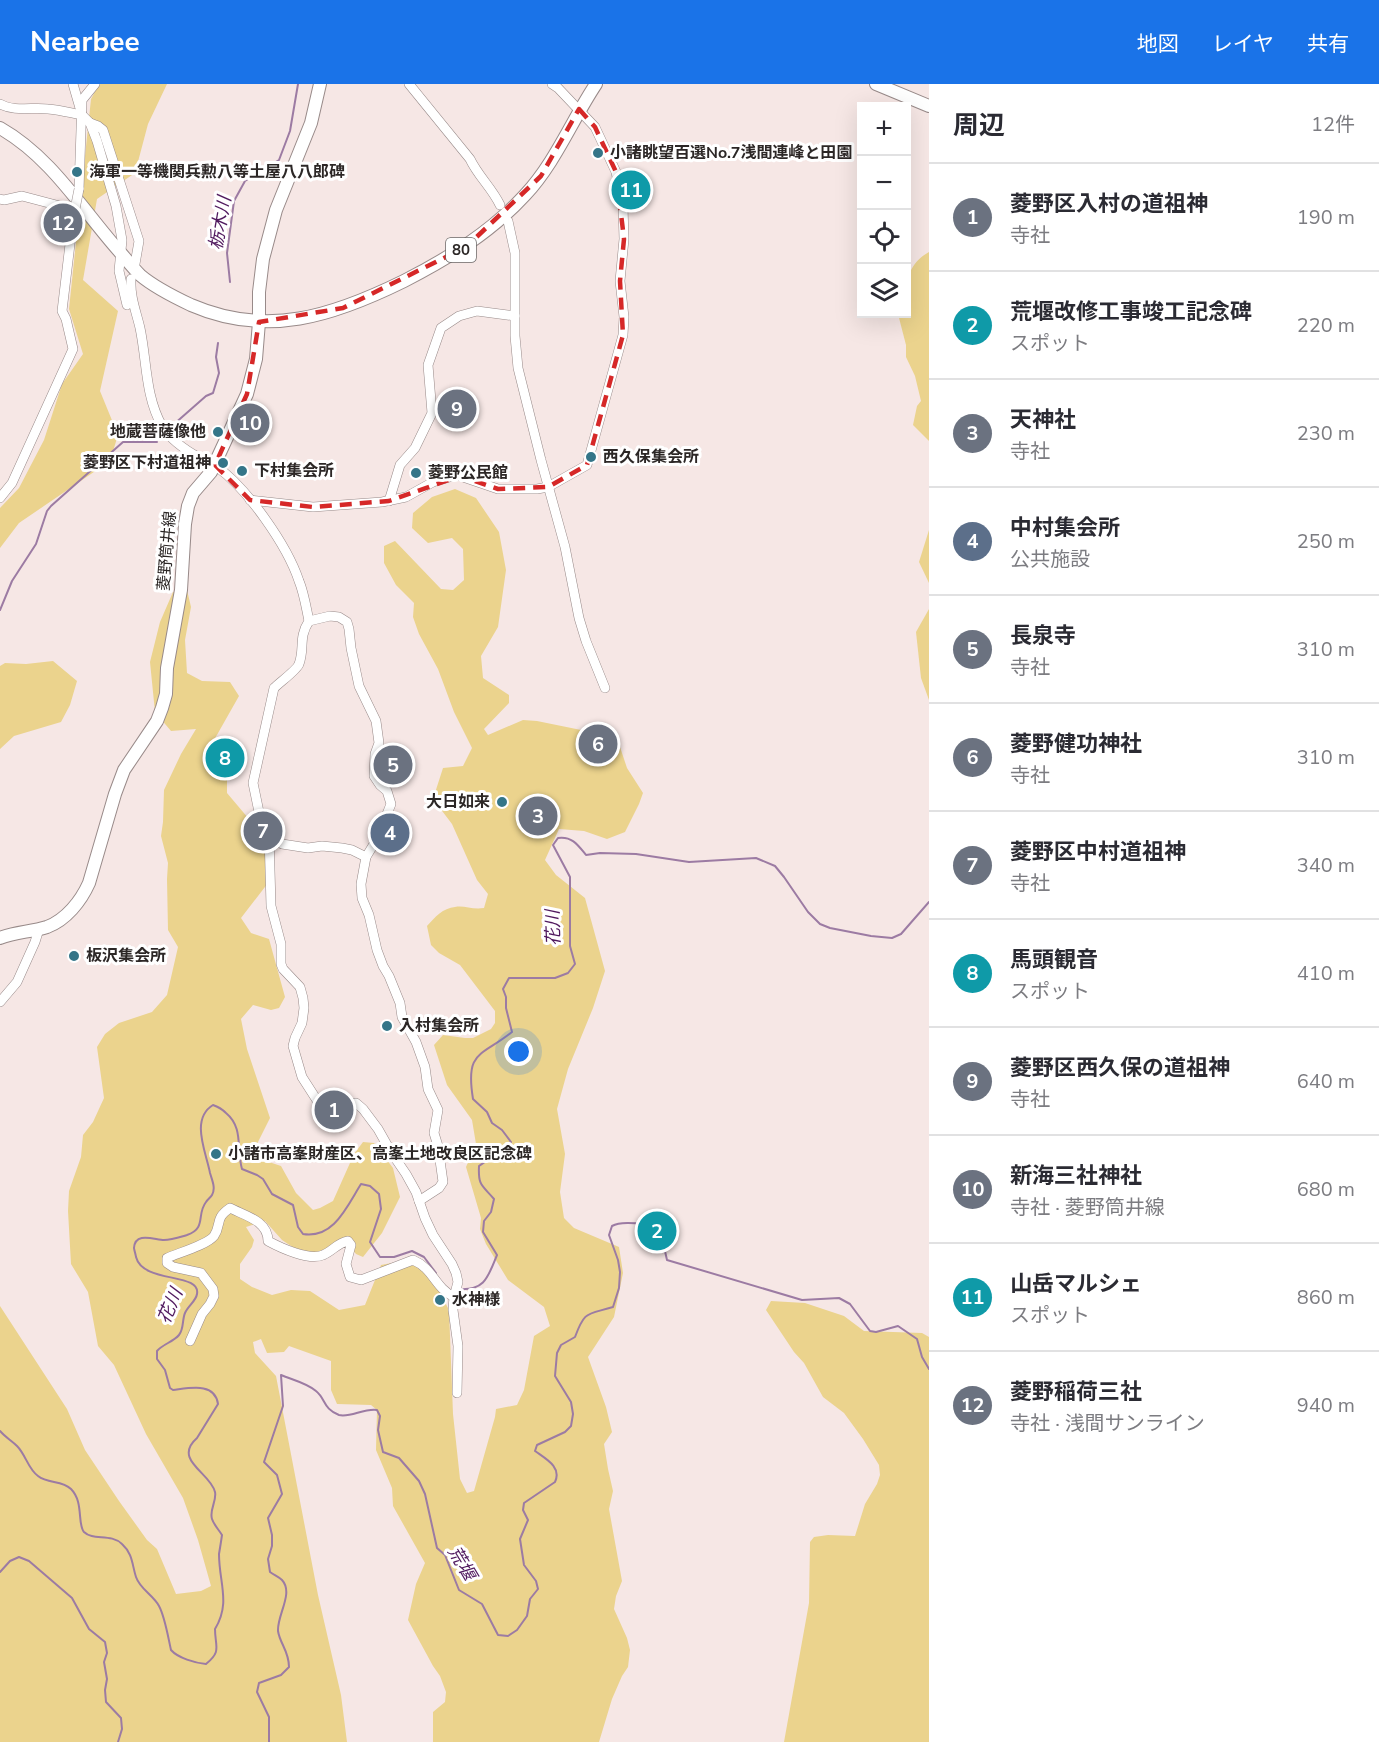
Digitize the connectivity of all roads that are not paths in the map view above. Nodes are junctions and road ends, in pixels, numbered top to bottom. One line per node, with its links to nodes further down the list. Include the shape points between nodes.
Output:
1 (72, 84): 11 (street)
2 (95, 84): 11 (street, via 82,100)
3 (320, 84): 22 (main road, 菱野筒井線, via 311,123 276,210 263,259)
4 (409, 84): 15 (street, via 470,159)
5 (552, 84): 10 (street)
6 (596, 84): 10 (main road, 80)
7 (876, 84): 9 (main road)
8 (0, 104): 11 (street)
9 (929, 106)
10 (579, 109): 22 (main road, 80, via 541,176 509,212 466,247 343,308 294,320); 25 (street, via 595,127 616,172 624,239 620,281 623,335 587,465)
11 (82, 116): 12 (street); 16 (street, bridge, via 79,189)
12 (90, 123): 18 (street, via 116,207); 19 (street, via 103,130 122,187 139,241)
13 (0, 128): 18 (main road, 80, via 23,143 59,177)
14 (0, 199): 16 (street, via 22,196 60,206)
15 (500, 205)
16 (72, 220): 26 (street, via 62,311 73,349 12,483)
17 (508, 221): 21 (street, via 516,252)
18 (121, 254): 22 (main road, 80, via 141,275 182,301 229,317); 23 (street, via 121,282 129,310)
19 (135, 264)
20 (131, 279): 23 (street)
21 (515, 316): 25 (street, via 518,368); 28 (street, via 477,310 441,328 428,365 432,413 415,448 400,465)
22 (259, 322): 24 (main road, 菱野筒井線, via 256,359 247,394)
23 (140, 328): 24 (street, via 150,397 162,426 172,438)
24 (215, 465): 27 (street); 33 (main road, 菱野筒井線, via 188,506 181,590 162,708 124,770 82,897 61,919)
25 (548, 487): 28 (street, via 498,489 453,477); 30 (street, via 579,618)
26 (0, 498)
27 (250, 500): 28 (street, via 313,507); 29 (street, via 284,547 299,579)
28 (389, 501)
29 (309, 621): 31 (street, via 303,631 299,665 274,688 256,765 254,795); 32 (street, via 330,616 347,622 359,686 376,721 379,743 374,776 387,791 391,804)
30 (605, 688)
31 (269, 834): 32 (street, via 282,844 342,848); 36 (street, via 271,906 281,944 281,964 300,987 304,1008 303,1023 293,1046 302,1077 320,1105 327,1108 356,1103 363,1109)
32 (366, 857): 36 (street, via 362,898 377,950 400,1003 402,1017 416,1042 428,1089 438,1110 434,1133 443,1182)
33 (39, 929): 34 (main road, 菱野筒井線); 35 (street, via 17,982)
34 (0, 938)
35 (0, 1002)
36 (419, 1201): 37 (street, via 433,1235 456,1273)
37 (454, 1298): 38 (street, via 439,1288 426,1267 413,1260 361,1280 350,1277 346,1264 351,1245 348,1241 317,1256 289,1252 268,1241 264,1226 230,1208 221,1214 209,1240 167,1258 173,1267 201,1273 213,1289 214,1296); 39 (street)
38 (190, 1341)
39 (457, 1393)

